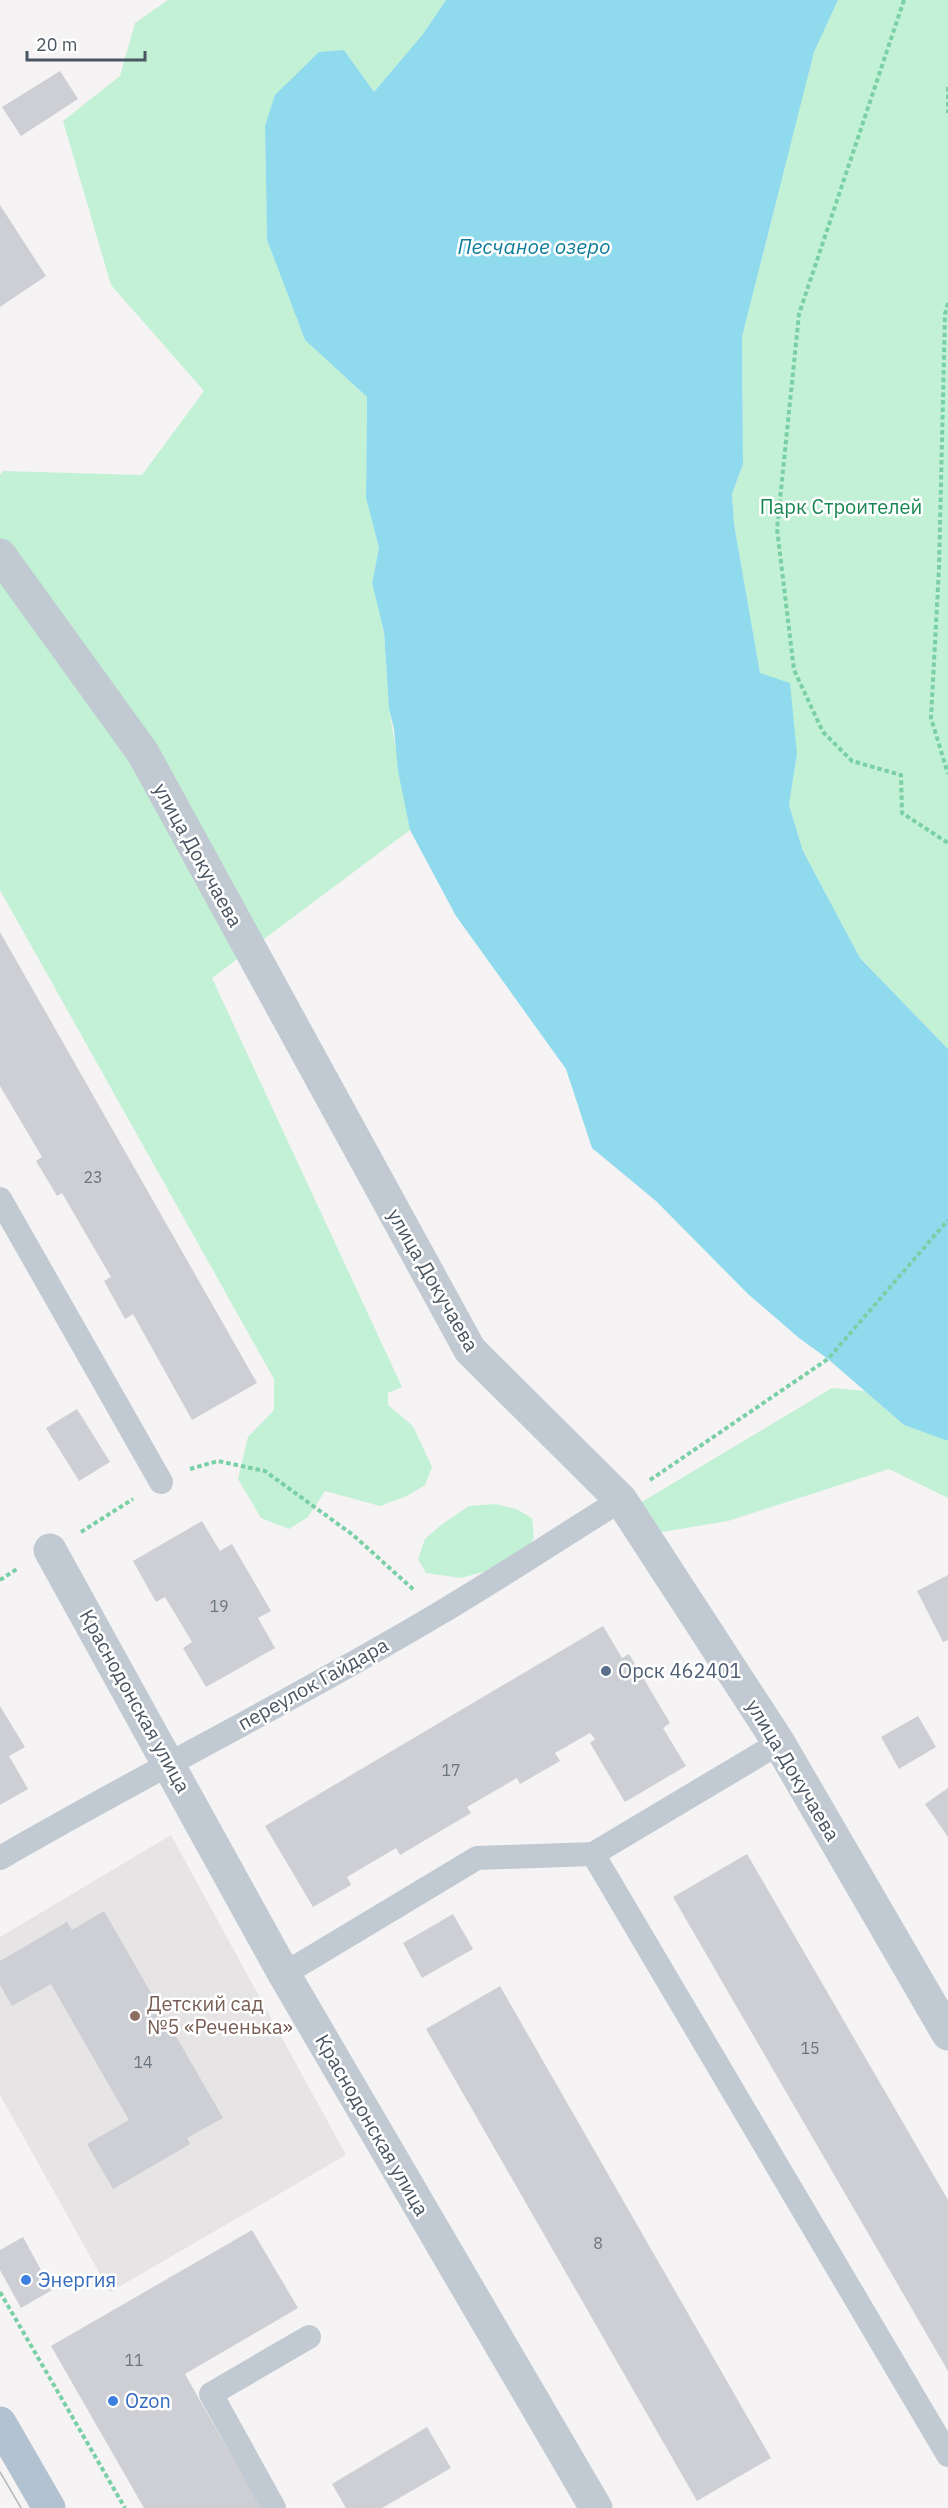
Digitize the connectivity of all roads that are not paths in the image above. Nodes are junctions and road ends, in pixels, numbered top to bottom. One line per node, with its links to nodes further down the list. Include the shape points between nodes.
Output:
1 (0, 555): 4 (street, улица Докучаева, via 142,753 470,1350)
2 (0, 1199): 3 (lane)
3 (161, 1482)
4 (621, 1500): 6 (street, улица Докучаева); 7 (lane, переулок Гайдара, via 440,1613)
5 (50, 1550): 7 (street, Краснодонская улица)
6 (778, 1743): 8 (lane); 11 (street, улица Докучаева)
7 (170, 1765): 9 (lane, переулок Гайдара); 10 (street, Краснодонская улица)
8 (593, 1854): 10 (lane, via 477,1858); 14 (lane)
9 (0, 1858)
10 (284, 1974): 17 (street, Краснодонская улица)
11 (948, 2034)
12 (309, 2337): 16 (lane, via 211,2394)
13 (0, 2423): 15 (main road)
14 (948, 2455)
15 (49, 2508)
16 (274, 2508)
17 (596, 2508)

